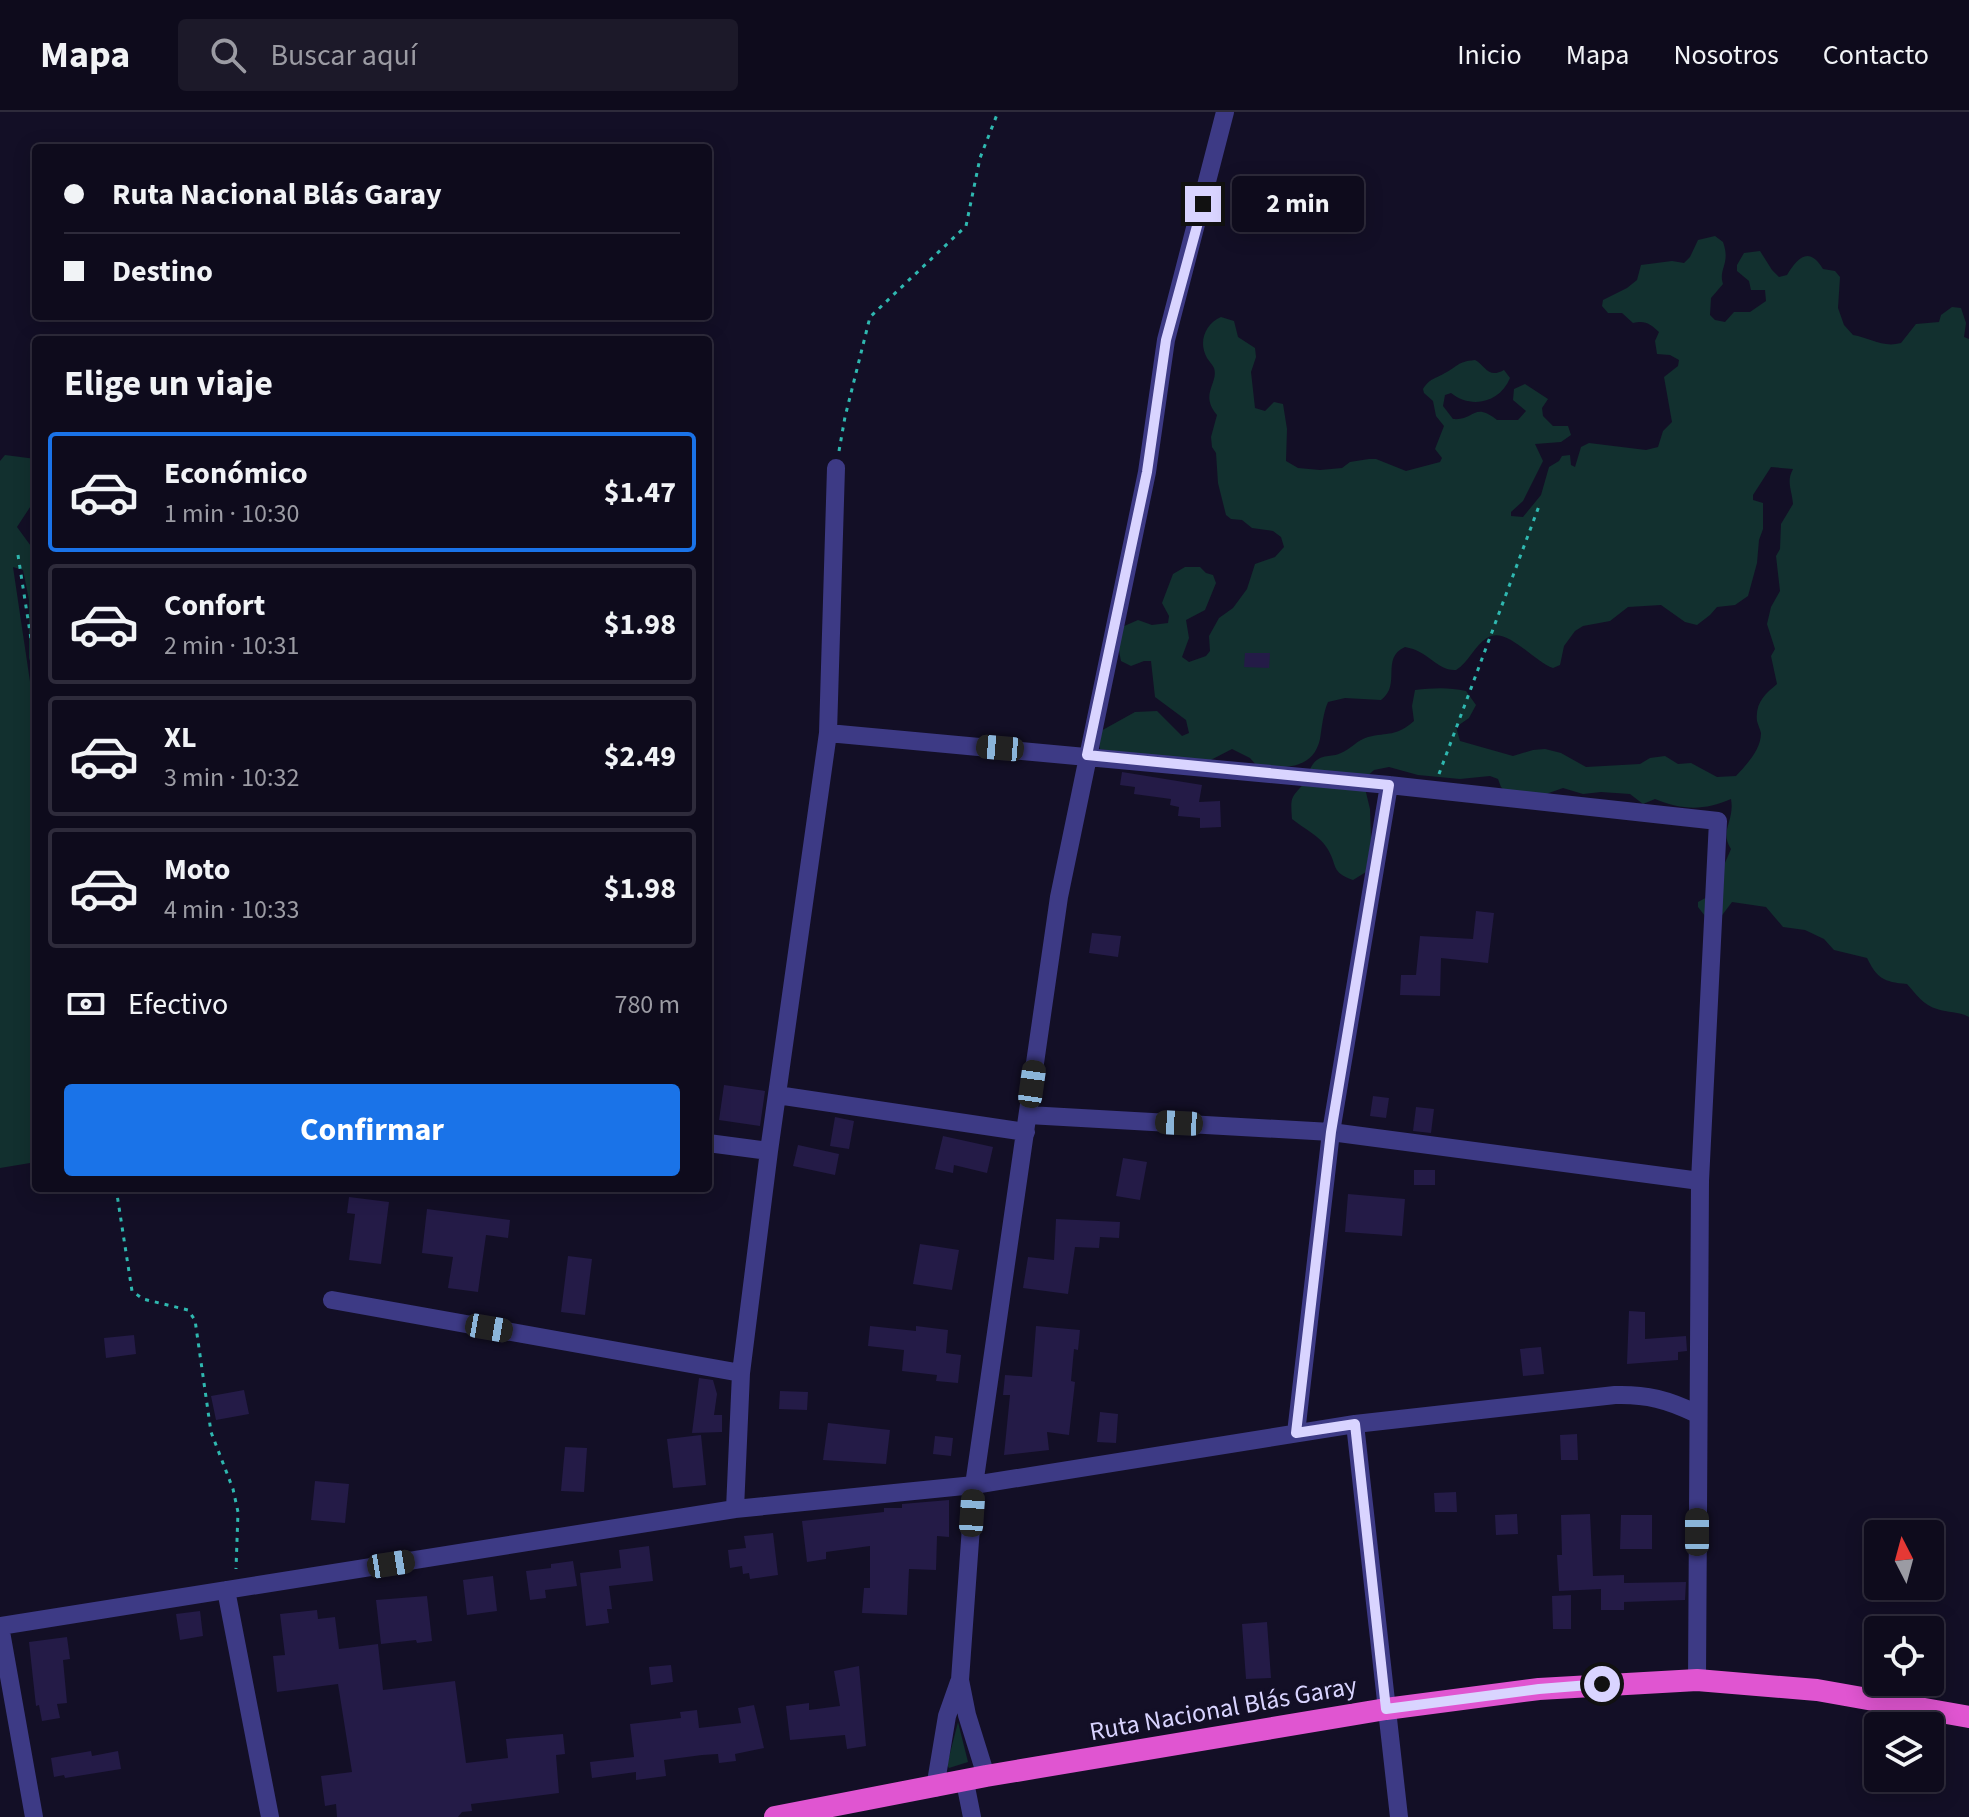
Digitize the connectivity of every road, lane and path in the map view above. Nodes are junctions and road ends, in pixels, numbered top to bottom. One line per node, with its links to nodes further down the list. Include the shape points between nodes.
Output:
1 (998, 112): 3 (path, via 980,158 966,226 870,317)
2 (1225, 112): 8 (street, via 1166,340 1147,472)
3 (836, 468): 7 (street)
4 (1539, 506): 10 (path)
5 (18, 555): 6 (path)
6 (32, 645)
7 (828, 733): 8 (street); 11 (street)
8 (1087, 755): 9 (street); 12 (street, via 1059,897)
9 (1389, 785): 10 (street); 13 (street)
10 (1434, 789): 16 (street, via 1718,821)
11 (777, 1095): 12 (street); 15 (street)
12 (1027, 1123): 13 (street); 23 (street)
13 (1331, 1132): 16 (street); 22 (street)
14 (712, 1144): 15 (street)
15 (769, 1151): 19 (street)
16 (1700, 1181): 20 (street)
17 (117, 1192): 25 (path, via 132,1291 143,1299 188,1310 195,1320 211,1432 238,1512)
18 (332, 1300): 19 (street)
19 (741, 1373): 24 (street)
20 (1697, 1414): 21 (street, via 1644,1395 1615,1395); 28 (street)
21 (1355, 1424): 22 (street); 29 (street)
22 (1296, 1433): 23 (street)
23 (974, 1485): 24 (street); 27 (street)
24 (735, 1509): 25 (street)
25 (231, 1589): 26 (street); 34 (street)
26 (0, 1626): 33 (street)
27 (960, 1680): 31 (street); 32 (street, via 947,1716)
28 (1697, 1680): 29 (highway, Ruta Nacional Blás Garay, via 1539,1689); 30 (highway, Ruta Nacional Blás Garay, via 1817,1690)
29 (1386, 1709): 31 (highway, Ruta Nacional Blás Garay); 37 (street)
30 (1969, 1717)
31 (975, 1779): 32 (highway, Ruta Nacional Blás Garay); 36 (street)
32 (935, 1788): 35 (highway, Ruta Nacional Blás Garay)
33 (34, 1817)
34 (270, 1817)
35 (775, 1817)
36 (972, 1817)
37 (1399, 1817)

